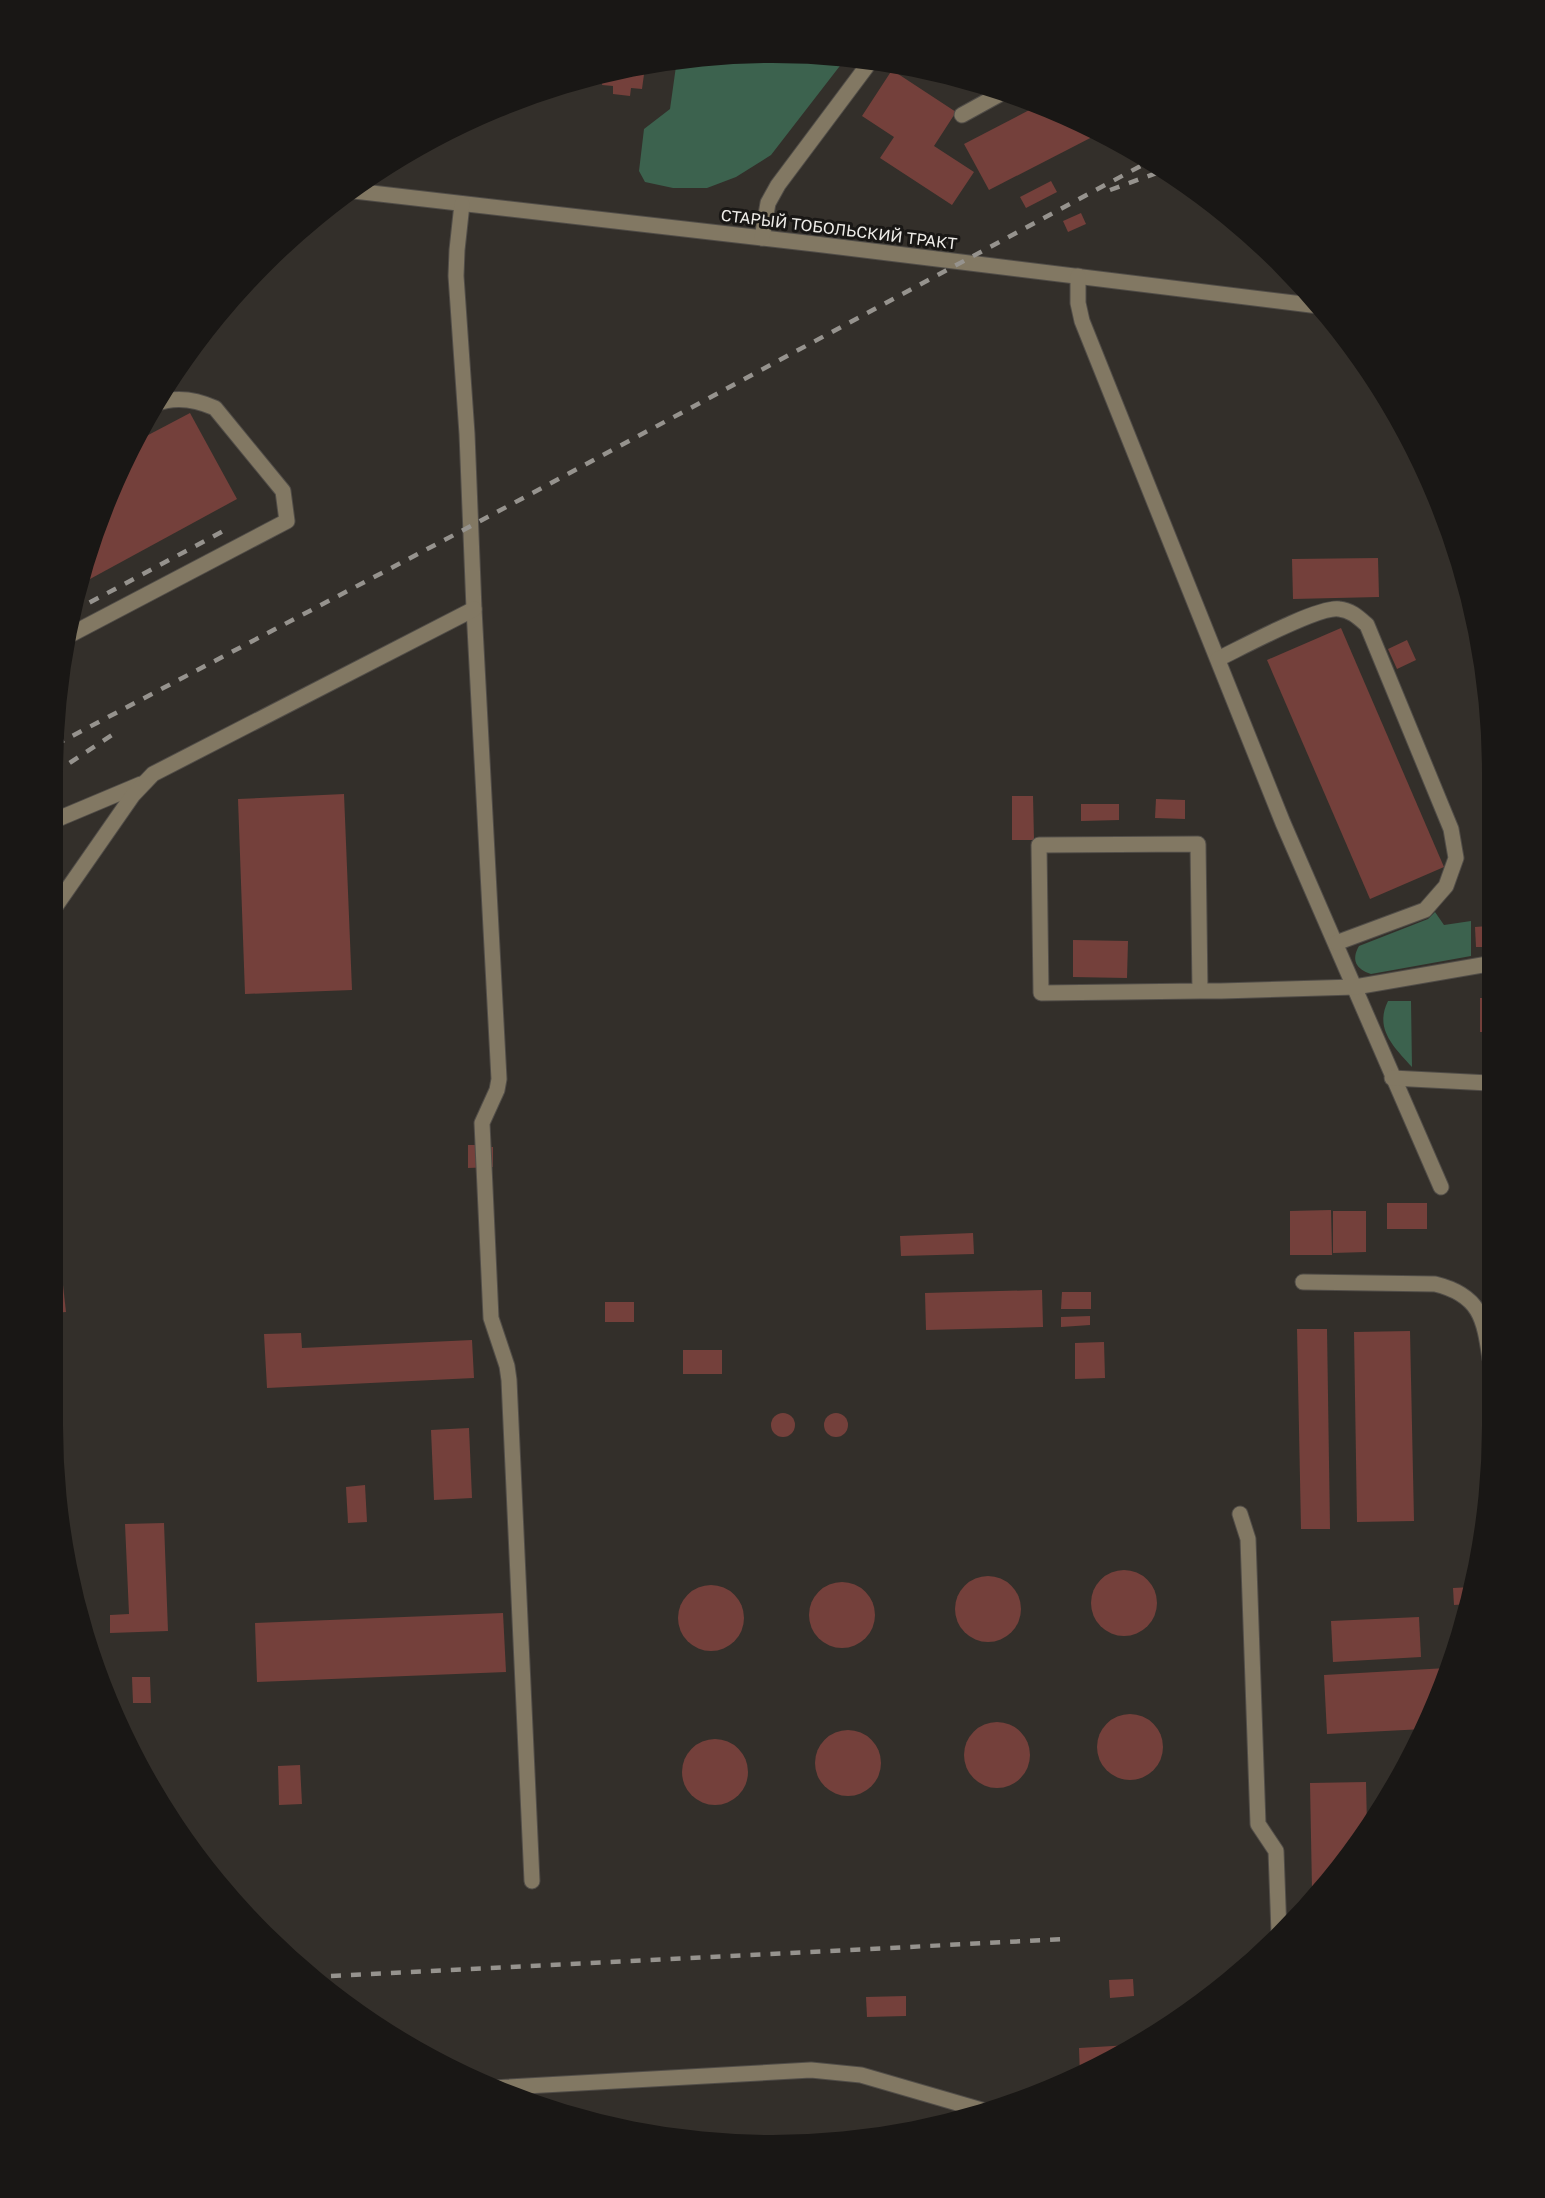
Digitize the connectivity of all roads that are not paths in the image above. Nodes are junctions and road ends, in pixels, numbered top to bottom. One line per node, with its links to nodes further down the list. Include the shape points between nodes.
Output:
1 (865, 69): 6 (street, via 778,185 768,203)
2 (992, 98): 3 (street)
3 (962, 115)
4 (365, 192): 5 (street, СТАРЫЙ ТОБОЛЬСКИЙ ТРАКТ)
5 (462, 204): 6 (street, СТАРЫЙ ТОБОЛЬСКИЙ ТРАКТ); 10 (street, via 456,276)
6 (762, 238): 7 (street, СТАРЫЙ ТОБОЛЬСКИЙ ТРАКТ)
7 (1078, 276): 8 (street, СТАРЫЙ ТОБОЛЬСКИЙ ТРАКТ); 12 (street, via 1077,303 1082,321)
8 (1305, 304)
9 (170, 399): 11 (street, via 200,401 215,408 283,490 287,521)
10 (474, 609): 13 (street, via 167,765); 26 (street, via 499,1079 482,1123 490,1306 509,1380)
11 (78, 631)
12 (1218, 659): 16 (street); 16 (street, via 1314,614 1338,608 1355,614 1367,625 1451,829 1456,858 1446,886 1425,910)
13 (141, 784): 14 (street); 15 (street)
14 (63, 816)
15 (63, 894)
16 (1336, 943): 18 (street)
17 (1482, 965): 18 (street)
18 (1354, 987): 19 (street); 20 (street)
19 (1200, 991): 19 (street, via 1041,993 1039,845 1198,844)
20 (1392, 1078): 21 (street); 22 (street)
21 (1482, 1083)
22 (1441, 1187)
23 (1302, 1282): 24 (street, via 1435,1284)
24 (1482, 1306)
25 (1240, 1514): 27 (street, via 1248,1539 1258,1824 1276,1851)
26 (532, 1881)
27 (1279, 1922)
28 (516, 2087): 29 (street, via 811,2070 861,2075)
29 (970, 2107)

